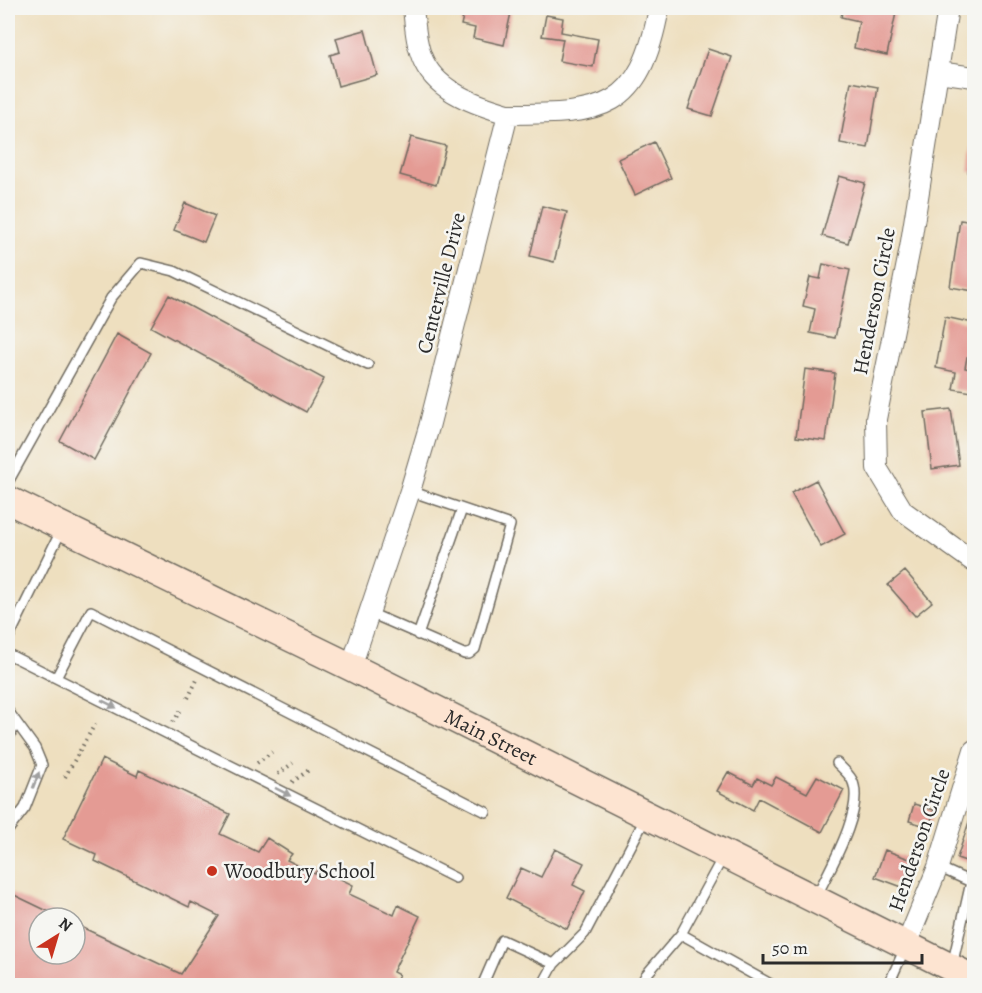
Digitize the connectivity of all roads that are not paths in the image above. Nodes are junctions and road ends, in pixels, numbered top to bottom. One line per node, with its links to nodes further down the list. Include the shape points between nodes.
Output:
1 (413, 8): 6 (street, via 419,47 431,73 463,98)
2 (659, 8): 6 (street, via 645,62 635,81 621,94 583,111)
3 (948, 8): 4 (street, Henderson Circle)
4 (938, 72): 5 (street); 13 (street, Henderson Circle, via 910,248 876,419 877,468 903,511)
5 (975, 77)
6 (508, 114): 9 (street, Centerville Drive)
7 (368, 365): 8 (lane, via 174,271 141,263 111,298)
8 (8, 482)
9 (410, 491): 11 (lane); 14 (street, Centerville Drive)
10 (8, 500): 12 (main road, Main Street)
11 (462, 509): 15 (lane); 15 (lane, via 510,525 475,649 464,654)
12 (63, 527): 16 (lane); 18 (main road, Main Street)
13 (975, 562)
14 (370, 613): 15 (lane); 18 (street, Centerville Drive)
15 (418, 635)
16 (8, 639)
17 (8, 654): 19 (lane)
18 (351, 667): 26 (main road, Main Street)
19 (56, 678): 25 (lane, via 91,611); 30 (lane, one-way to 30)
20 (8, 711): 21 (lane)
21 (16, 723): 22 (lane); 27 (lane, one-way to 21, via 25,808 42,765)
22 (8, 739)
23 (975, 750): 29 (street, Henderson Circle)
24 (837, 763): 31 (lane, via 852,780 854,815)
25 (486, 812)
26 (648, 814): 28 (main road, Main Street); 34 (lane, via 585,933)
27 (8, 830)
28 (726, 853): 31 (main road, Main Street); 32 (lane)
29 (938, 867): 33 (street, Henderson Circle); 35 (lane, via 970,882)
30 (455, 878)
31 (815, 900): 33 (main road, Main Street)
32 (681, 934): 38 (lane); 39 (lane)
33 (906, 945): 35 (main road, Main Street); 40 (lane)
34 (554, 964): 36 (lane, via 502,940); 37 (lane)
35 (963, 974)
36 (482, 986)
37 (542, 986)
38 (640, 986)
39 (774, 986)
40 (888, 986)

